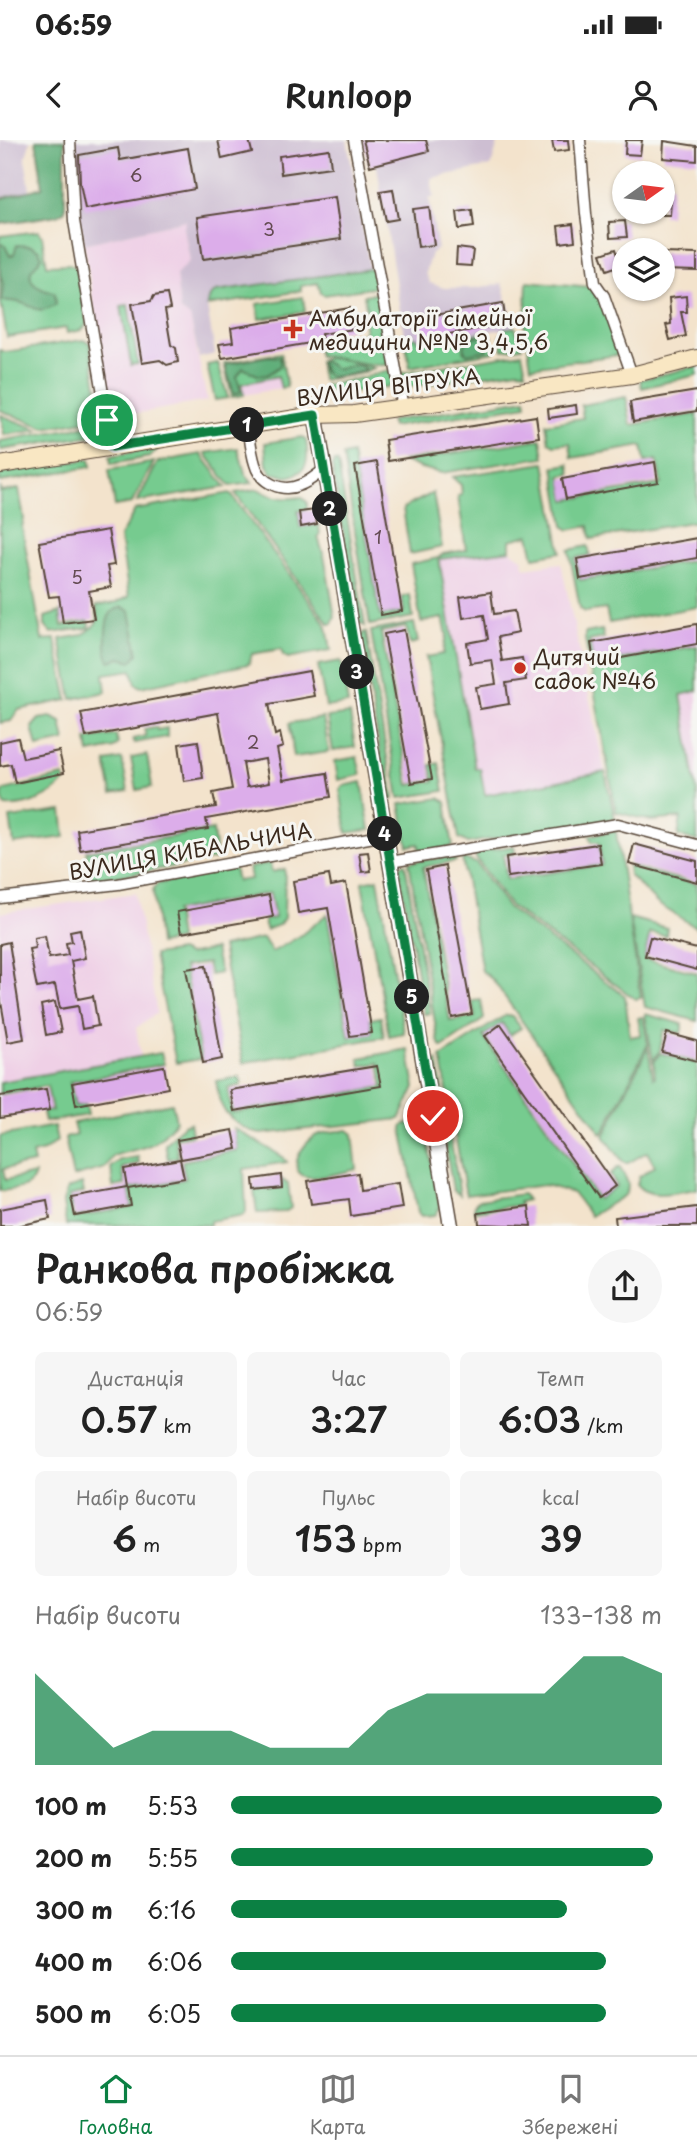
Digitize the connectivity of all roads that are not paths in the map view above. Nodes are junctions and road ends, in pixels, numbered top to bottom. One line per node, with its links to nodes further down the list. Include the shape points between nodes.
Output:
1 (70, 140): 10 (street, via 74,221)
2 (354, 140): 7 (street)
3 (580, 140): 6 (street, via 596,283)
4 (697, 350): 6 (main road, ВУЛИЦЯ ВІТРУКА)
5 (697, 358): 6 (main road, ВУЛИЦЯ ВІТРУКА)
6 (631, 371): 7 (main road, ВУЛИЦЯ ВІТРУКА)
7 (402, 403): 8 (main road, ВУЛИЦЯ ВІТРУКА)
8 (314, 411): 9 (main road, ВУЛИЦЯ ВІТРУКА); 10 (main road, ВУЛИЦЯ ВІТРУКА); 13 (street)
9 (248, 425): 10 (main road, ВУЛИЦЯ ВІТРУКА); 13 (street, via 255,466 269,484 281,488 300,485)
10 (111, 443): 11 (main road, ВУЛИЦЯ ВІТРУКА); 12 (main road, ВУЛИЦЯ ВІТРУКА)
11 (0, 458)
12 (0, 465)
13 (324, 470): 14 (street)
14 (385, 835): 16 (street); 17 (street, ВУЛИЦЯ КИБАЛЬЧИЧА, via 118,884)
15 (697, 845): 16 (street, via 618,824)
16 (390, 862): 18 (street)
17 (0, 898)
18 (451, 1226)

